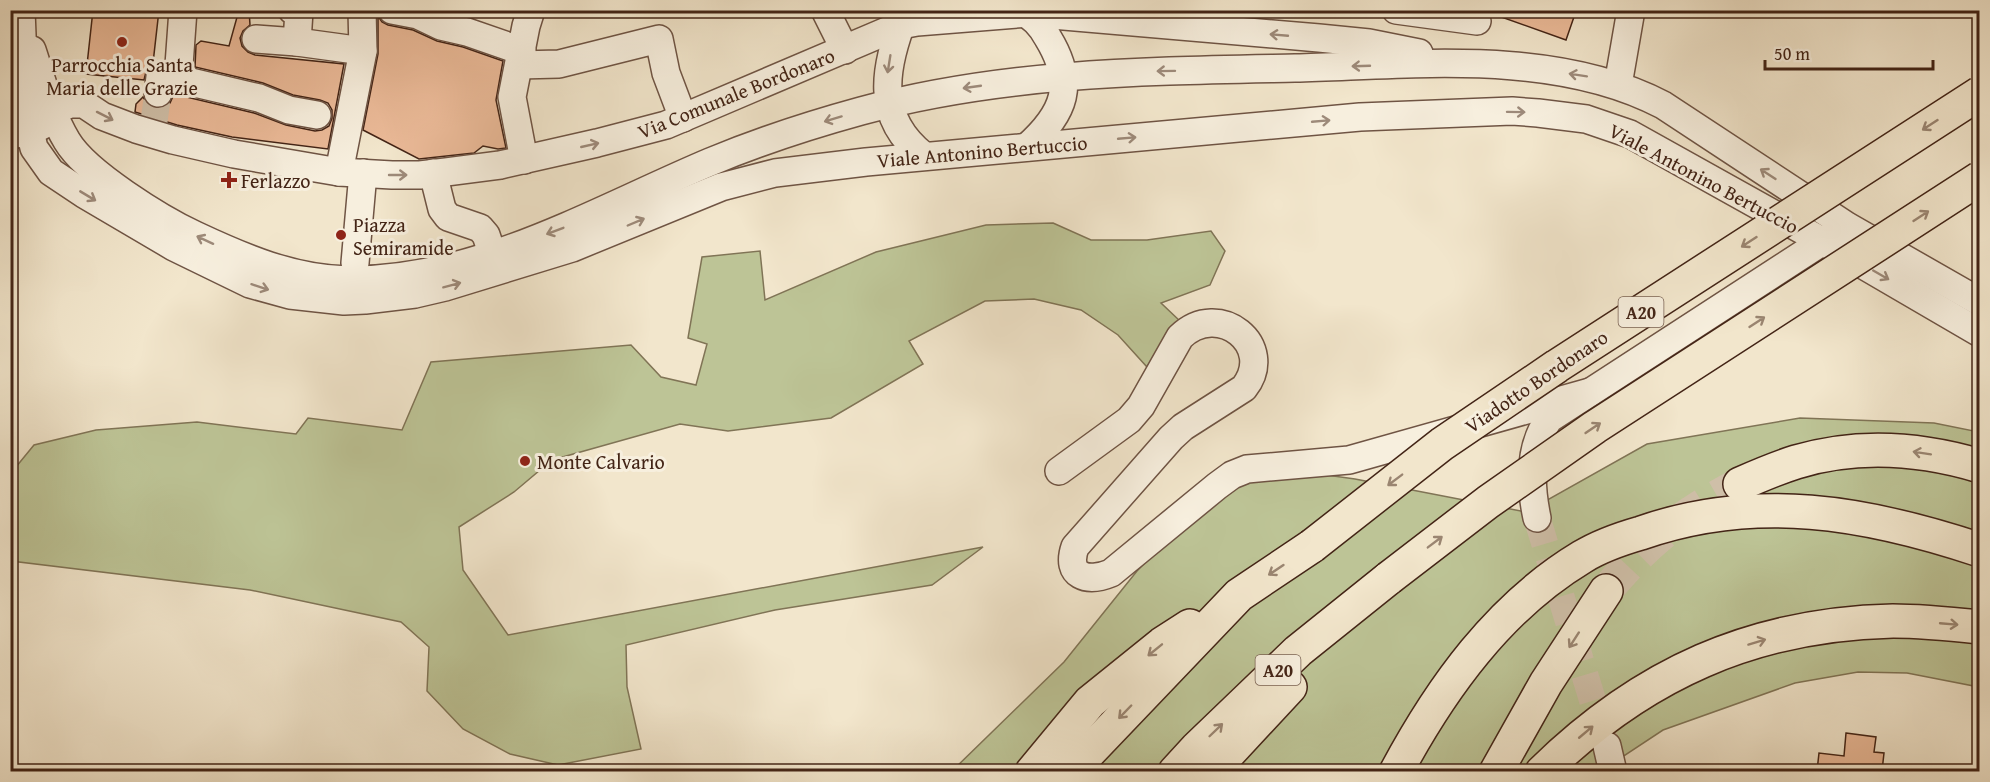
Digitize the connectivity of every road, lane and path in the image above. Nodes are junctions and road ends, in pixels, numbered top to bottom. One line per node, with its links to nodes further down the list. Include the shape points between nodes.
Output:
1 (183, 10): 23 (street, via 168,86 259,98 289,110)
2 (292, 10): 14 (street, via 299,11)
3 (362, 10): 16 (street)
4 (392, 10): 17 (street, via 467,32)
5 (531, 10): 17 (street)
6 (825, 10): 15 (street)
7 (1396, 10): 12 (street)
8 (1631, 10): 20 (street)
9 (1023, 12): 11 (street, Via Comunale Bordonaro, via 917,22); 18 (street, Via Comunale Bordonaro, one-way to 9, via 1369,43); 19 (street, via 1042,27)
10 (22, 15): 24 (street, Viale Antonino Bertuccio); 26 (street)
11 (903, 18): 15 (street, Via Comunale Bordonaro); 22 (street, one-way to 22, via 888,72)
12 (1477, 21)
13 (256, 39): 14 (street)
14 (297, 42): 16 (street)
15 (845, 50): 25 (street, Via Comunale Bordonaro)
16 (363, 51): 30 (street)
17 (520, 58): 25 (street, via 559,64 659,39 666,73); 29 (street, via 512,97)
18 (1462, 62): 19 (street, Viale Antonino Bertuccio, one-way to 19); 20 (street, Viale Antonino Bertuccio, one-way to 18, via 1567,74)
19 (1064, 77): 22 (street, Viale Antonino Bertuccio, one-way to 22, via 971,87); 27 (street, via 1061,103 1054,117)
20 (1618, 85): 33 (street, Viale Antonino Bertuccio, one-way to 20, via 1663,105)
21 (1980, 93): 48 (highway, Viadotto Bordonaro / A20, one-way to 48, bridge, via 1461,431 1312,546)
22 (889, 104): 28 (street, via 899,130); 35 (street, Viale Antonino Bertuccio, one-way to 35, via 735,152 566,227)
23 (317, 115)
24 (54, 116): 26 (street); 30 (street, Via Comunale Bordonaro, one-way to 30, via 62,107 84,104 102,116 234,154); 35 (street, Viale Antonino Bertuccio, one-way to 24, via 412,274 345,280 258,263 181,228 98,174 76,154)
25 (683, 118): 29 (street, Via Comunale Bordonaro, one-way to 25, via 641,133)
26 (17, 124): 28 (street, Viale Antonino Bertuccio, one-way to 28, via 42,161 63,181 174,247 269,290 345,301 415,294 527,264 743,180 816,167)
27 (1027, 147): 28 (street, Viale Antonino Bertuccio); 34 (street, Viale Antonino Bertuccio, one-way to 34, via 1360,117 1538,112 1587,119 1630,134)
28 (924, 156)
29 (524, 160): 31 (street, Via Comunale Bordonaro)
30 (351, 173): 31 (street, Via Comunale Bordonaro, one-way to 31); 36 (street)
31 (433, 173): 35 (street, via 442,209 448,217 480,228)
32 (1980, 178): 46 (highway, A20, one-way to 32, bridge, via 1595,427)
33 (1847, 226): 34 (street); 37 (street, Viale Antonino Bertuccio)
34 (1822, 241): 38 (street, Viale Antonino Bertuccio, one-way to 38); 39 (street)
35 (492, 253)
36 (355, 262)
37 (1980, 302)
38 (1980, 333)
39 (1590, 392): 41 (street, via 1349,460 1247,469 1216,486 1111,573 1092,578 1082,576 1072,564 1075,547 1171,438 1250,380 1253,359 1245,337 1222,323 1211,322 1188,329 1180,337 1129,420); 43 (street, via 1549,419 1540,432 1532,481)
40 (1980, 466): 42 (highway, one-way to 42, via 1914,452 1855,450 1795,462)
41 (1059, 471)
42 (1740, 484)
43 (1537, 518)
44 (1980, 550): 54 (highway, via 1861,519 1782,510 1694,517 1611,543 1553,577 1498,625 1433,707)
45 (1980, 567): 55 (highway, via 1889,541 1805,528 1720,529 1647,546 1590,571 1539,609 1511,636 1448,714)
46 (1389, 578): 52 (highway, A20, one-way to 46, via 1298,651); 53 (highway)
47 (1606, 591): 56 (highway, one-way to 56, via 1546,683)
48 (1239, 595): 50 (highway, one-way to 50, via 1162,644 1090,702); 51 (highway, A20, one-way to 51)
49 (1980, 627): 57 (highway, one-way to 49, via 1583,734 1642,691 1680,670 1763,639 1810,628 1894,621)
50 (1032, 771)
51 (1070, 771)
52 (1175, 771)
53 (1211, 771)
54 (1396, 771)
55 (1414, 771)
56 (1496, 771)
57 (1542, 771)

